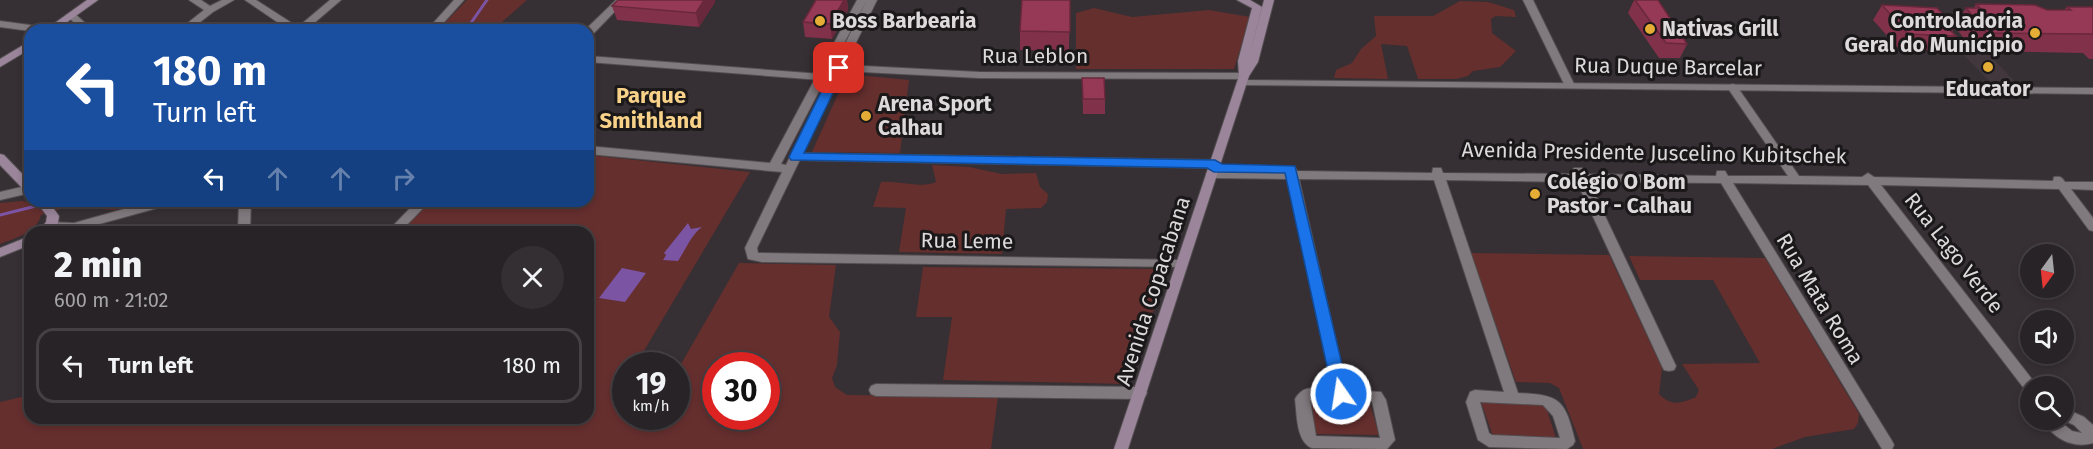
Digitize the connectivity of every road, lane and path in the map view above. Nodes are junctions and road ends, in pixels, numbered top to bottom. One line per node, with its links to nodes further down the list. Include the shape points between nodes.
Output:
1 (93, 0): 14 (main road)
2 (194, 0): 13 (street)
3 (229, 0): 13 (street)
4 (250, 0): 19 (street)
5 (336, 0): 20 (street)
6 (459, 0): 21 (street)
7 (621, 0): 23 (street)
8 (862, 0): 27 (street)
9 (872, 0): 28 (street)
10 (1242, 0): 30 (main road, Avenida Copacabana, via 1257,7 1243,61)
11 (1269, 0): 30 (main road, Avenida Copacabana, via 1253,62)
12 (1528, 0): 31 (street)
13 (210, 10): 18 (street)
14 (71, 15): 16 (main road); 17 (street)
15 (0, 24): 22 (street)
16 (57, 24)
17 (81, 24)
18 (192, 24)
19 (288, 24)
20 (306, 24)
21 (437, 24)
22 (24, 27)
23 (594, 27)
24 (24, 48): 26 (main road)
25 (594, 59): 29 (street)
26 (0, 64)
27 (826, 67): 28 (street, Rua Leblon); 29 (street)
28 (837, 73): 29 (street); 30 (street, Rua Leblon); 35 (street)
29 (821, 77): 37 (street)
30 (1243, 80): 31 (street, Rua Duque Barcelar); 38 (main road, Avenida Copacabana)
31 (1570, 86): 32 (street, Rua Duque Barcelar)
32 (1732, 87): 33 (street, Rua Duque Barcelar); 44 (street)
33 (2093, 91)
34 (594, 151): 37 (street)
35 (796, 157): 38 (street, Avenida Presidente Juscelino Kubitschek); 39 (street)
36 (0, 158): 48 (main road)
37 (773, 168): 39 (street)
38 (1214, 169): 40 (street, Avenida Presidente Juscelino Kubitschek); 63 (main road, Avenida Copacabana)
39 (790, 170): 63 (street, Rua Leme, via 751,248 752,256)
40 (1291, 172): 41 (street, Avenida Presidente Juscelino Kubitschek); 68 (street)
41 (1438, 173): 42 (street, Avenida Presidente Juscelino Kubitschek); 69 (street)
42 (1580, 175): 43 (street, Avenida Presidente Juscelino Kubitschek); 64 (street)
43 (1722, 176): 44 (street, Avenida Presidente Juscelino Kubitschek); 72 (street, Rua Mata Roma)
44 (1793, 177): 45 (street, Avenida Presidente Juscelino Kubitschek)
45 (1868, 177): 46 (street, Avenida Presidente Juscelino Kubitschek); 65 (street, Rua Lago Verde)
46 (2059, 181): 47 (street, Avenida Presidente Juscelino Kubitschek); 49 (street, Avenida Presidente Juscelino Kubitschek); 60 (street)
47 (2093, 181)
48 (24, 183)
49 (2093, 186)
50 (24, 190): 51 (street)
51 (0, 196)
52 (48, 207): 56 (main road, via 53,212)
53 (148, 207): 57 (street)
54 (245, 207): 58 (street)
55 (418, 207): 59 (street)
56 (51, 226)
57 (86, 226)
58 (244, 226)
59 (399, 226)
60 (2093, 227)
61 (24, 243): 62 (main road)
62 (0, 253)
63 (1182, 264): 67 (main road, Avenida Copacabana)
64 (1669, 366)
65 (2022, 376)
66 (876, 390): 67 (street)
67 (1140, 393): 75 (main road, Avenida Copacabana)
68 (1341, 394): 73 (street, via 1373,394 1379,399 1388,440); 73 (street, via 1306,394 1302,398 1308,437 1315,443)
69 (1513, 398): 74 (street, via 1475,396 1473,402 1483,436 1495,443); 74 (street, via 1545,399 1556,406 1568,441 1560,446)
70 (2074, 420): 71 (street, via 2088,428 2089,438 2074,439)
71 (2059, 430)
72 (1887, 445)
73 (1362, 446)
74 (1515, 446)
75 (1121, 449)

